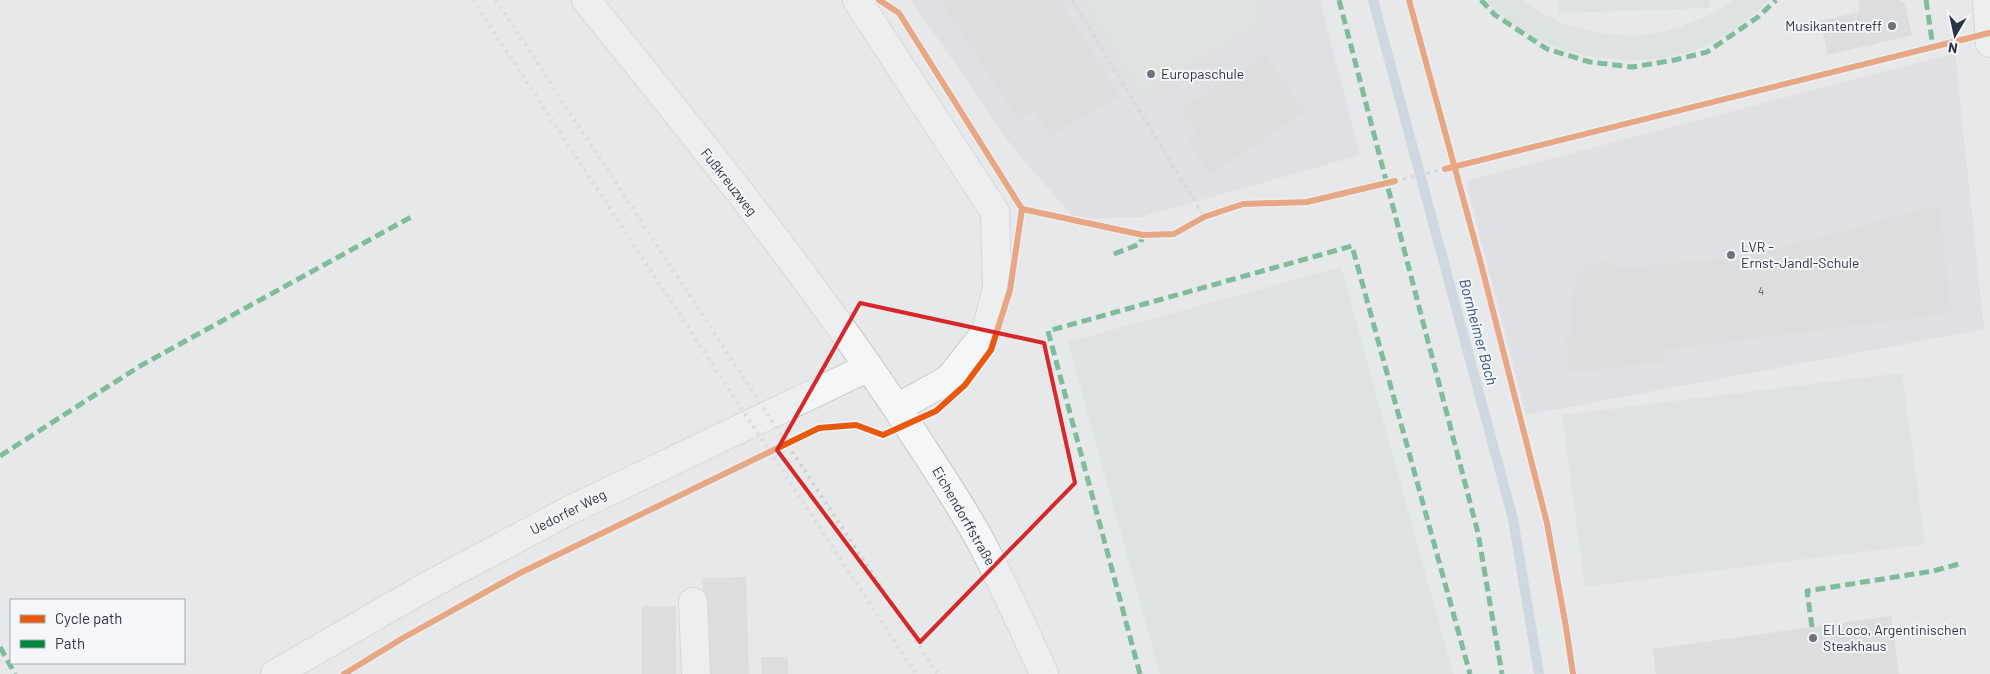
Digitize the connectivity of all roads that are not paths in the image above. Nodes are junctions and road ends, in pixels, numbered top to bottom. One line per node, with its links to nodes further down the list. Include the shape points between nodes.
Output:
1 (586, 0): 5 (street, Fußkreuzweg, via 822,300)
2 (857, 0): 6 (street, via 995,212 997,288 986,332 950,379)
3 (1987, 0): 4 (street)
4 (1990, 36)
5 (869, 366): 6 (street, Eichendorffstraße); 8 (street, Uedorfer Weg, via 568,511 422,589)
6 (897, 408): 10 (street, Eichendorffstraße, via 980,539)
7 (693, 602): 9 (street)
8 (275, 674)
9 (696, 674)
10 (1044, 674)

